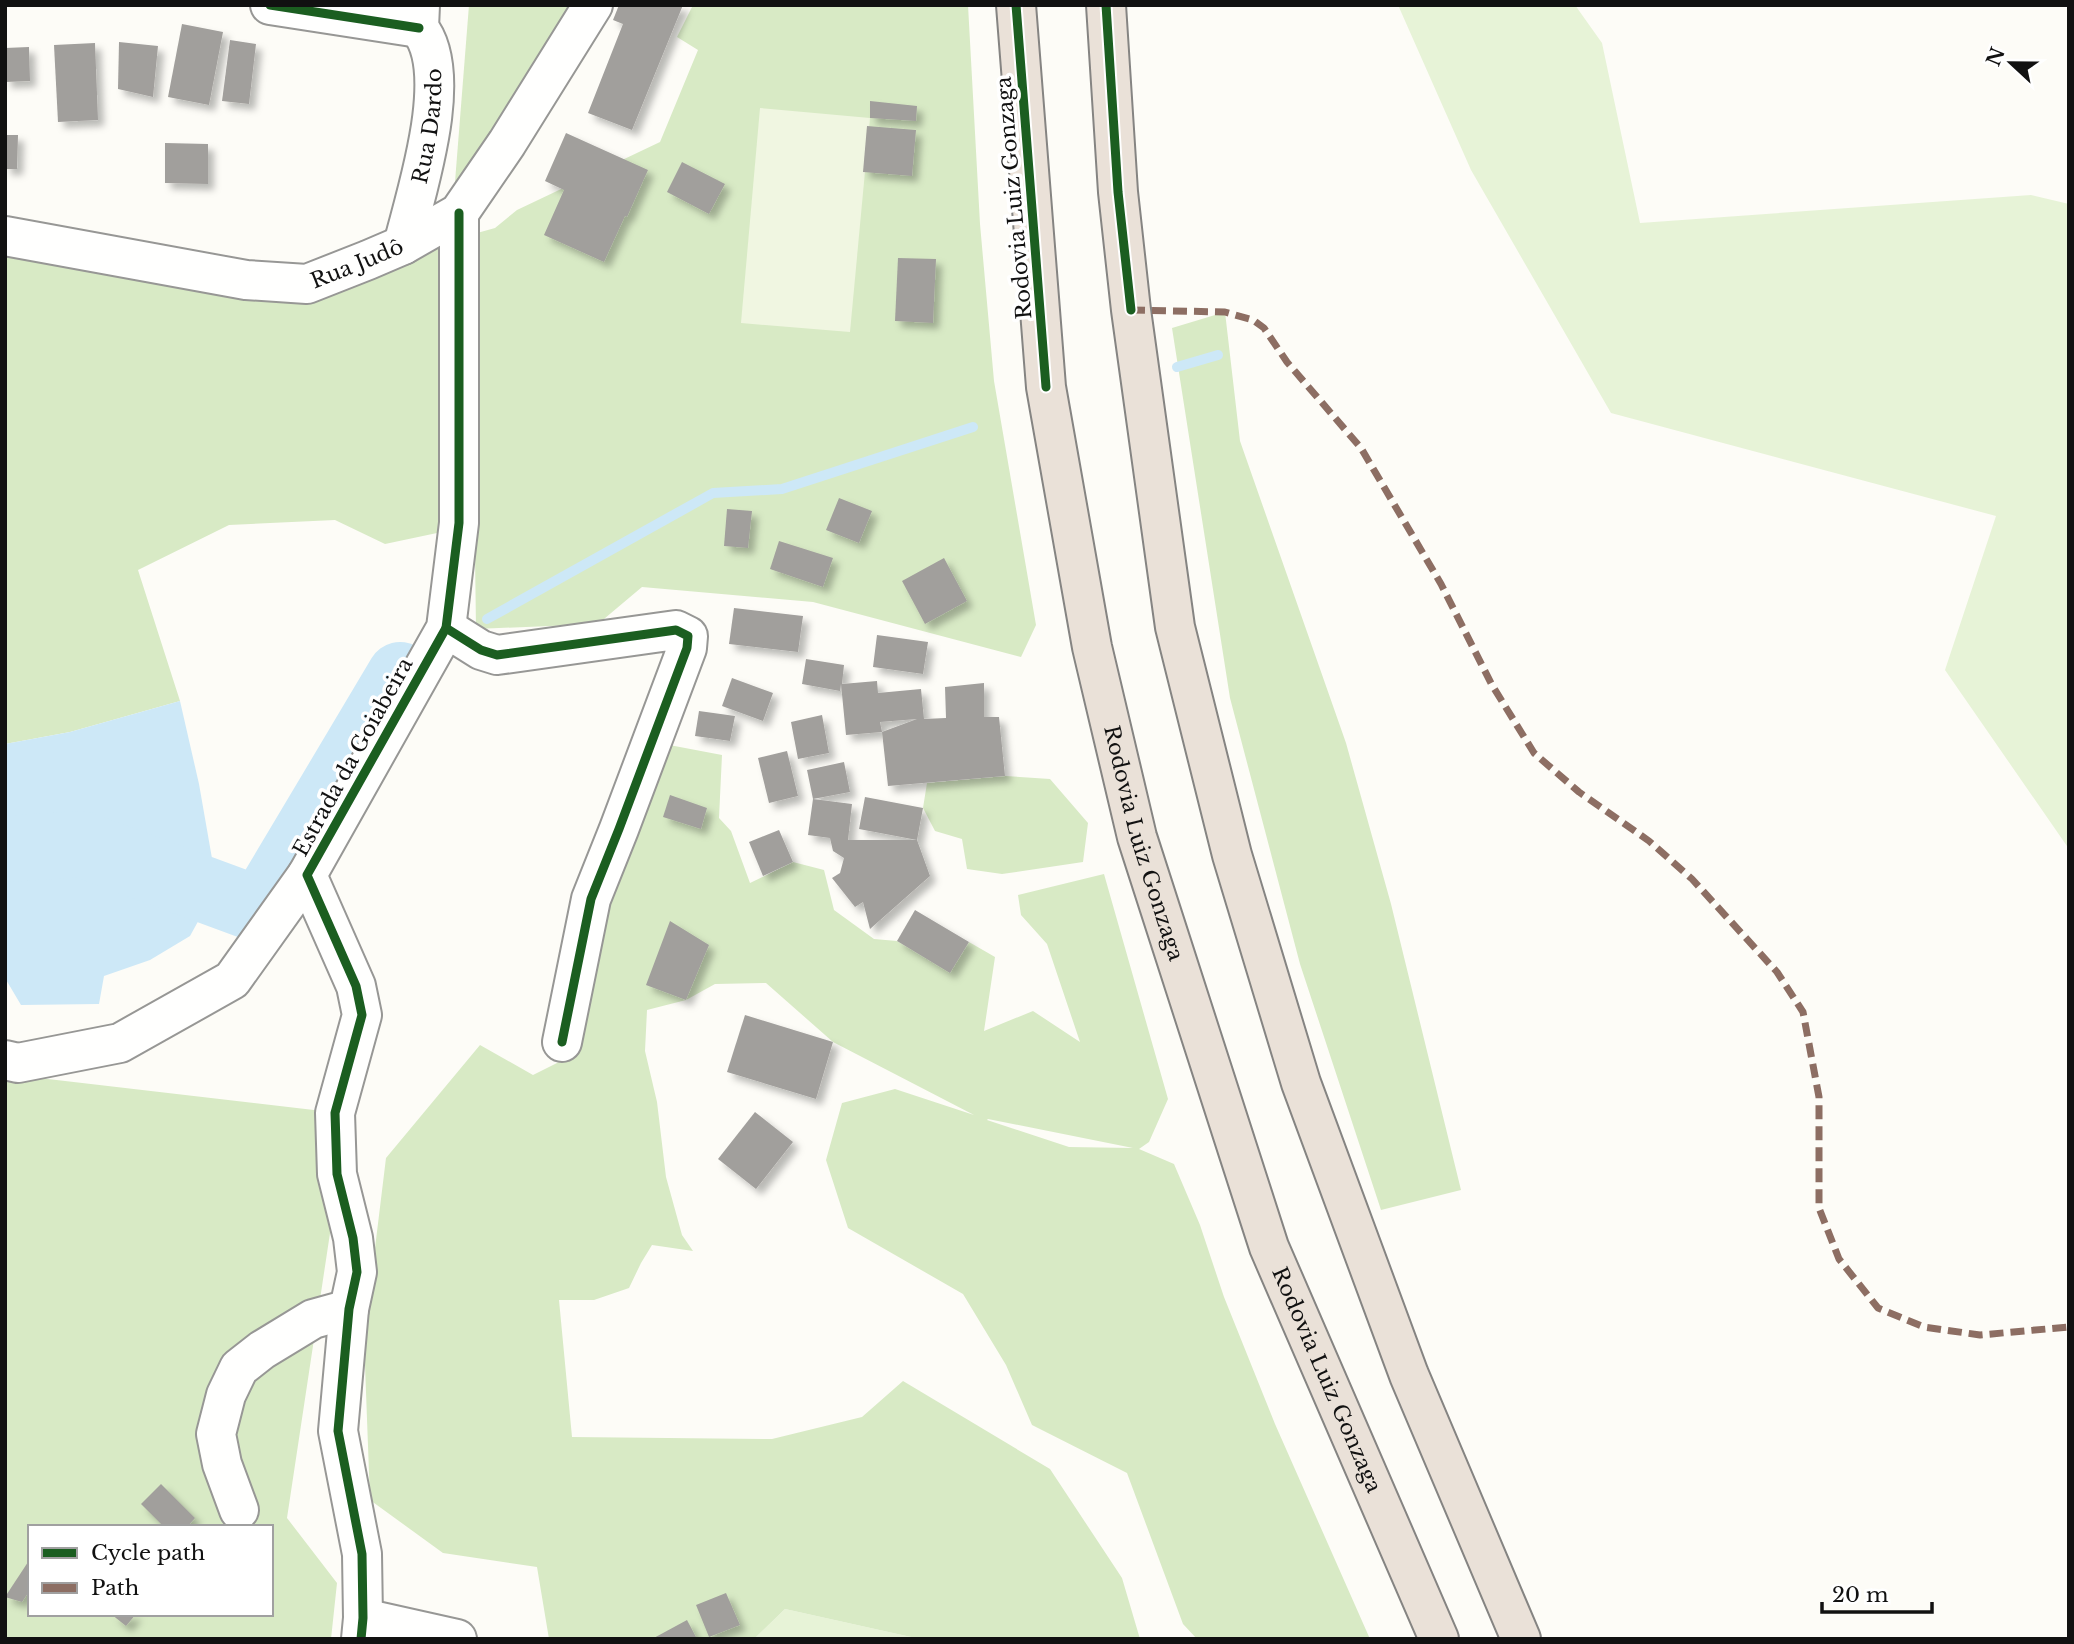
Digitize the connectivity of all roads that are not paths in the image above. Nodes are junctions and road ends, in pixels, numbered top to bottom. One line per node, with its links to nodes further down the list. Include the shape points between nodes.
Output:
1 (270, 5): 5 (street)
2 (593, 5): 6 (street, Rua Judô)
3 (1016, 5): 17 (highway, Rodovia Luiz Gonzaga, via 1046,387 1092,647 1137,837 1269,1247)
4 (1106, 5): 18 (highway, via 1131,310 1175,627 1232,855 1310,1109 1409,1375)
5 (420, 17): 8 (street, Rua Dardo, via 435,75 429,138)
6 (459, 213): 8 (street, Rua Judô); 9 (street, Estrada da Goiabeira, via 459,523)
7 (5, 236): 8 (street, Rua Judô, via 246,280 307,284)
8 (403, 245)
9 (446, 628): 10 (street, Estrada da Goiabeira); 11 (street, via 497,655 676,631 688,636 591,899)
10 (307, 875): 12 (street, via 232,980 120,1043 18,1063); 13 (street, Estrada da Goiabeira, via 356,985 362,1015 335,1112 337,1174 357,1272)
11 (562, 1042)
12 (5, 1060)
13 (349, 1309): 14 (street, via 313,1319 239,1368 216,1434); 15 (street, Estrada da Goiabeira, via 338,1431 362,1554)
14 (239, 1510)
15 (362, 1628): 16 (street)
16 (457, 1639)
17 (1439, 1639)
18 (1521, 1639)

